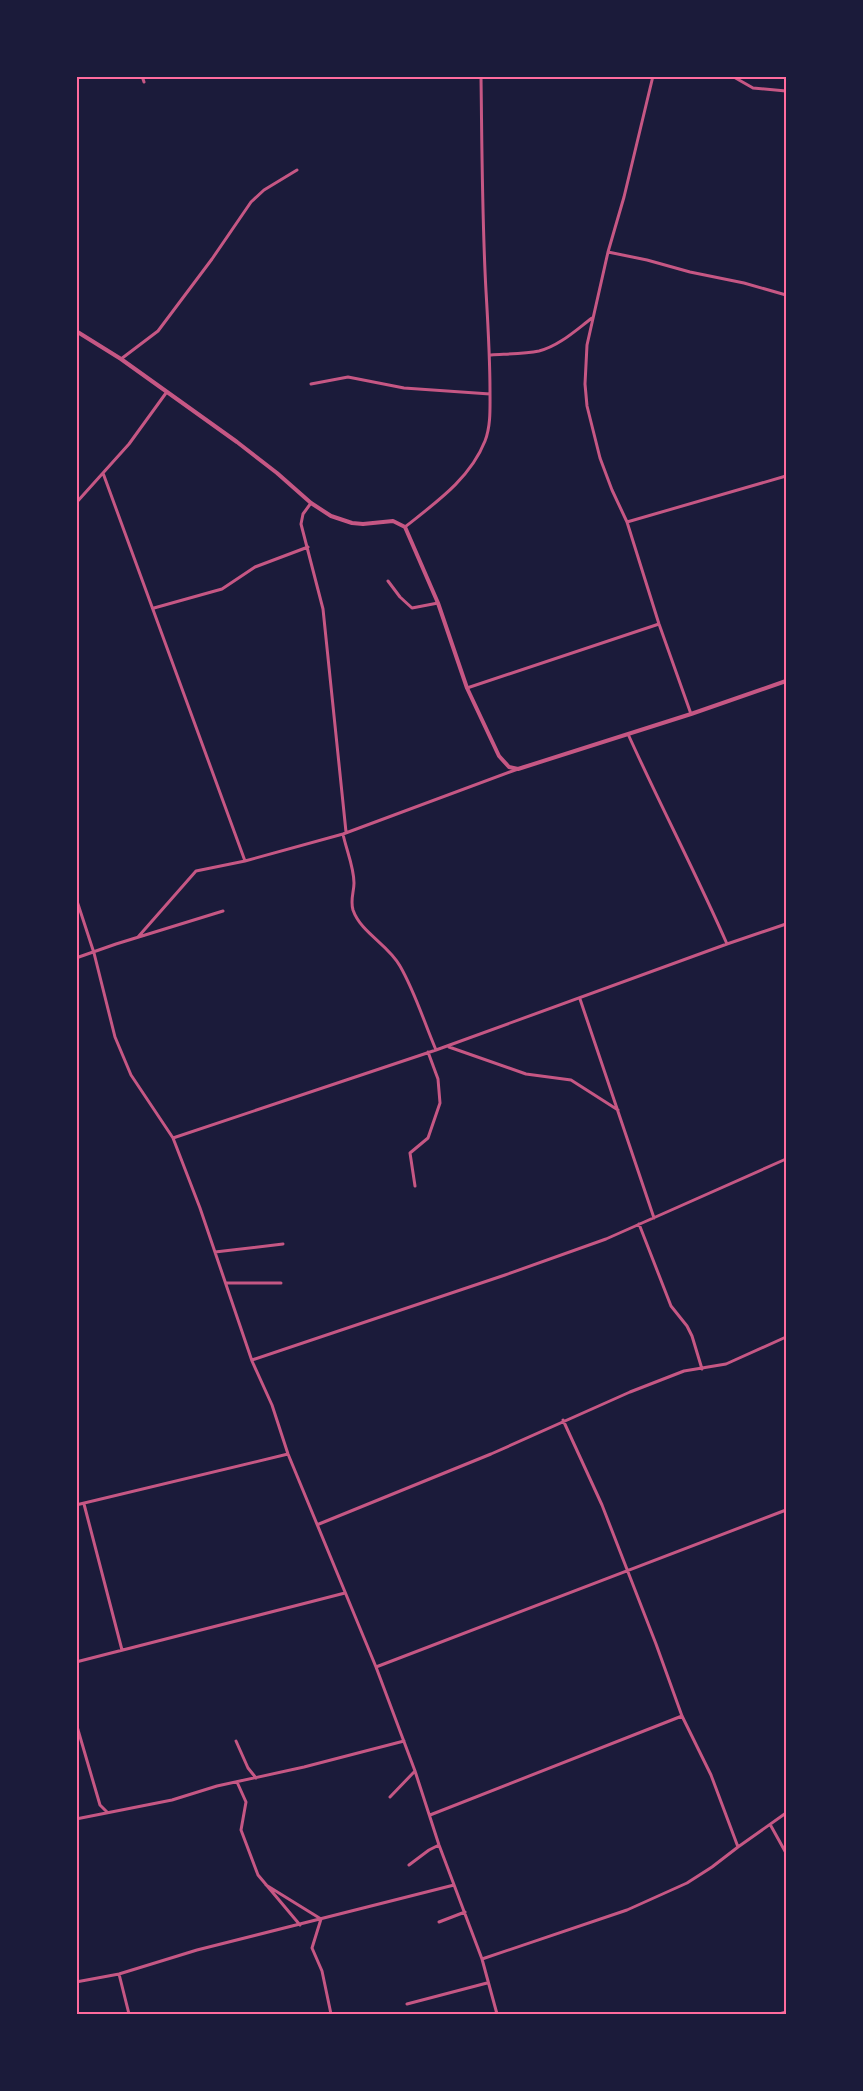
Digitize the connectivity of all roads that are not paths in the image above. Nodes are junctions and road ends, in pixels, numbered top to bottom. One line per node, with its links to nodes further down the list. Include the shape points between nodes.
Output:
1 (142, 76): 5 (street)
2 (481, 76): 12 (street)
3 (653, 76): 8 (street)
4 (732, 76): 6 (street, via 753,88)
5 (144, 82)
6 (786, 91)
7 (297, 170): 13 (street, via 251,202 158,331)
8 (608, 252): 9 (street); 10 (street)
9 (786, 295)
10 (594, 317): 12 (street, via 544,349); 21 (street, via 587,345 587,406 600,458)
11 (76, 331): 13 (street)
12 (490, 355): 16 (street)
13 (121, 359): 15 (street)
14 (311, 384): 16 (street, via 348,377 404,388)
15 (166, 393): 17 (street); 20 (street, via 253,454)
16 (490, 394): 22 (street, via 488,432 475,459 462,478)
17 (103, 473): 19 (street); 26 (street)
18 (786, 476): 21 (street)
19 (76, 503)
20 (311, 503): 22 (street, via 352,523 393,521); 23 (street, via 301,519)
21 (627, 522): 27 (street)
22 (405, 526): 25 (street)
23 (308, 547): 26 (street, via 255,567 222,589); 33 (street, via 323,609)
24 (388, 581): 25 (street, via 412,608)
25 (438, 603): 29 (street)
26 (154, 608): 34 (street)
27 (659, 624): 29 (street); 30 (street)
28 (786, 681): 30 (street)
29 (467, 688): 32 (street, via 499,756 509,767)
30 (691, 714): 31 (street)
31 (628, 734): 32 (street); 39 (street)
32 (518, 769): 33 (street)
33 (344, 833): 34 (street); 44 (street, via 354,877 353,910 400,966)
34 (245, 861): 38 (street, via 196,871)
35 (76, 898): 40 (street)
36 (223, 911): 38 (street)
37 (786, 924): 39 (street)
38 (138, 937): 40 (street)
39 (727, 944): 42 (street)
40 (94, 952): 41 (street); 47 (street, via 115,1037 131,1075)
41 (76, 958)
42 (580, 999): 43 (street); 46 (street)
43 (448, 1046): 44 (street); 46 (street, via 526,1074 571,1080)
44 (436, 1050): 45 (street)
45 (428, 1052): 47 (street); 49 (street, via 440,1097 428,1138 411,1153)
46 (619, 1111): 50 (street)
47 (173, 1138): 53 (street)
48 (786, 1160): 50 (street)
49 (415, 1186)
50 (654, 1218): 51 (street)
51 (639, 1224): 57 (street, via 515,1272); 58 (street, via 671,1306 692,1336)
52 (283, 1244): 53 (street)
53 (215, 1252): 54 (street)
54 (226, 1283): 55 (street); 57 (street)
55 (281, 1283)
56 (786, 1337): 58 (street, via 726,1364)
57 (252, 1361): 60 (street)
58 (702, 1369): 59 (street, via 671,1376)
59 (563, 1420): 64 (street, via 491,1454); 65 (street)
60 (288, 1454): 61 (street); 64 (street)
61 (84, 1503): 62 (street); 67 (street)
62 (76, 1504)
63 (786, 1510): 65 (street)
64 (318, 1524): 66 (street)
65 (628, 1570): 69 (street); 70 (street)
66 (345, 1592): 67 (street); 69 (street)
67 (122, 1650): 68 (street)
68 (76, 1662)
69 (376, 1667): 73 (street)
70 (682, 1716): 80 (street); 84 (street, via 711,1774)
71 (76, 1723): 78 (street, via 99,1805)
72 (236, 1741): 75 (street)
73 (404, 1741): 74 (street); 75 (street)
74 (415, 1771): 77 (street); 80 (street)
75 (256, 1778): 76 (street)
76 (237, 1782): 78 (street); 87 (street, via 246,1802 241,1830 258,1875)
77 (390, 1797)
78 (108, 1813): 81 (street)
79 (786, 1814): 82 (street)
80 (430, 1815): 83 (street)
81 (76, 1820)
82 (771, 1826): 84 (street); 85 (street)
83 (439, 1845): 86 (street); 88 (street)
84 (738, 1847): 93 (street, via 697,1878 627,1910)
85 (786, 1853)
86 (409, 1865)
87 (266, 1885): 90 (street); 92 (street)
88 (454, 1885): 89 (street); 90 (street)
89 (465, 1912): 91 (street); 93 (street)
90 (321, 1919): 92 (street); 100 (street, via 312,1948 322,1971)
91 (439, 1922)
92 (300, 1925): 94 (street)
93 (482, 1959): 96 (street)
94 (119, 1974): 95 (street); 99 (street)
95 (76, 1983)
96 (487, 1983): 97 (street); 101 (street)
97 (406, 2004)
98 (786, 2012): 102 (street)
99 (129, 2014)
100 (331, 2014)
101 (497, 2014)
102 (779, 2014)

